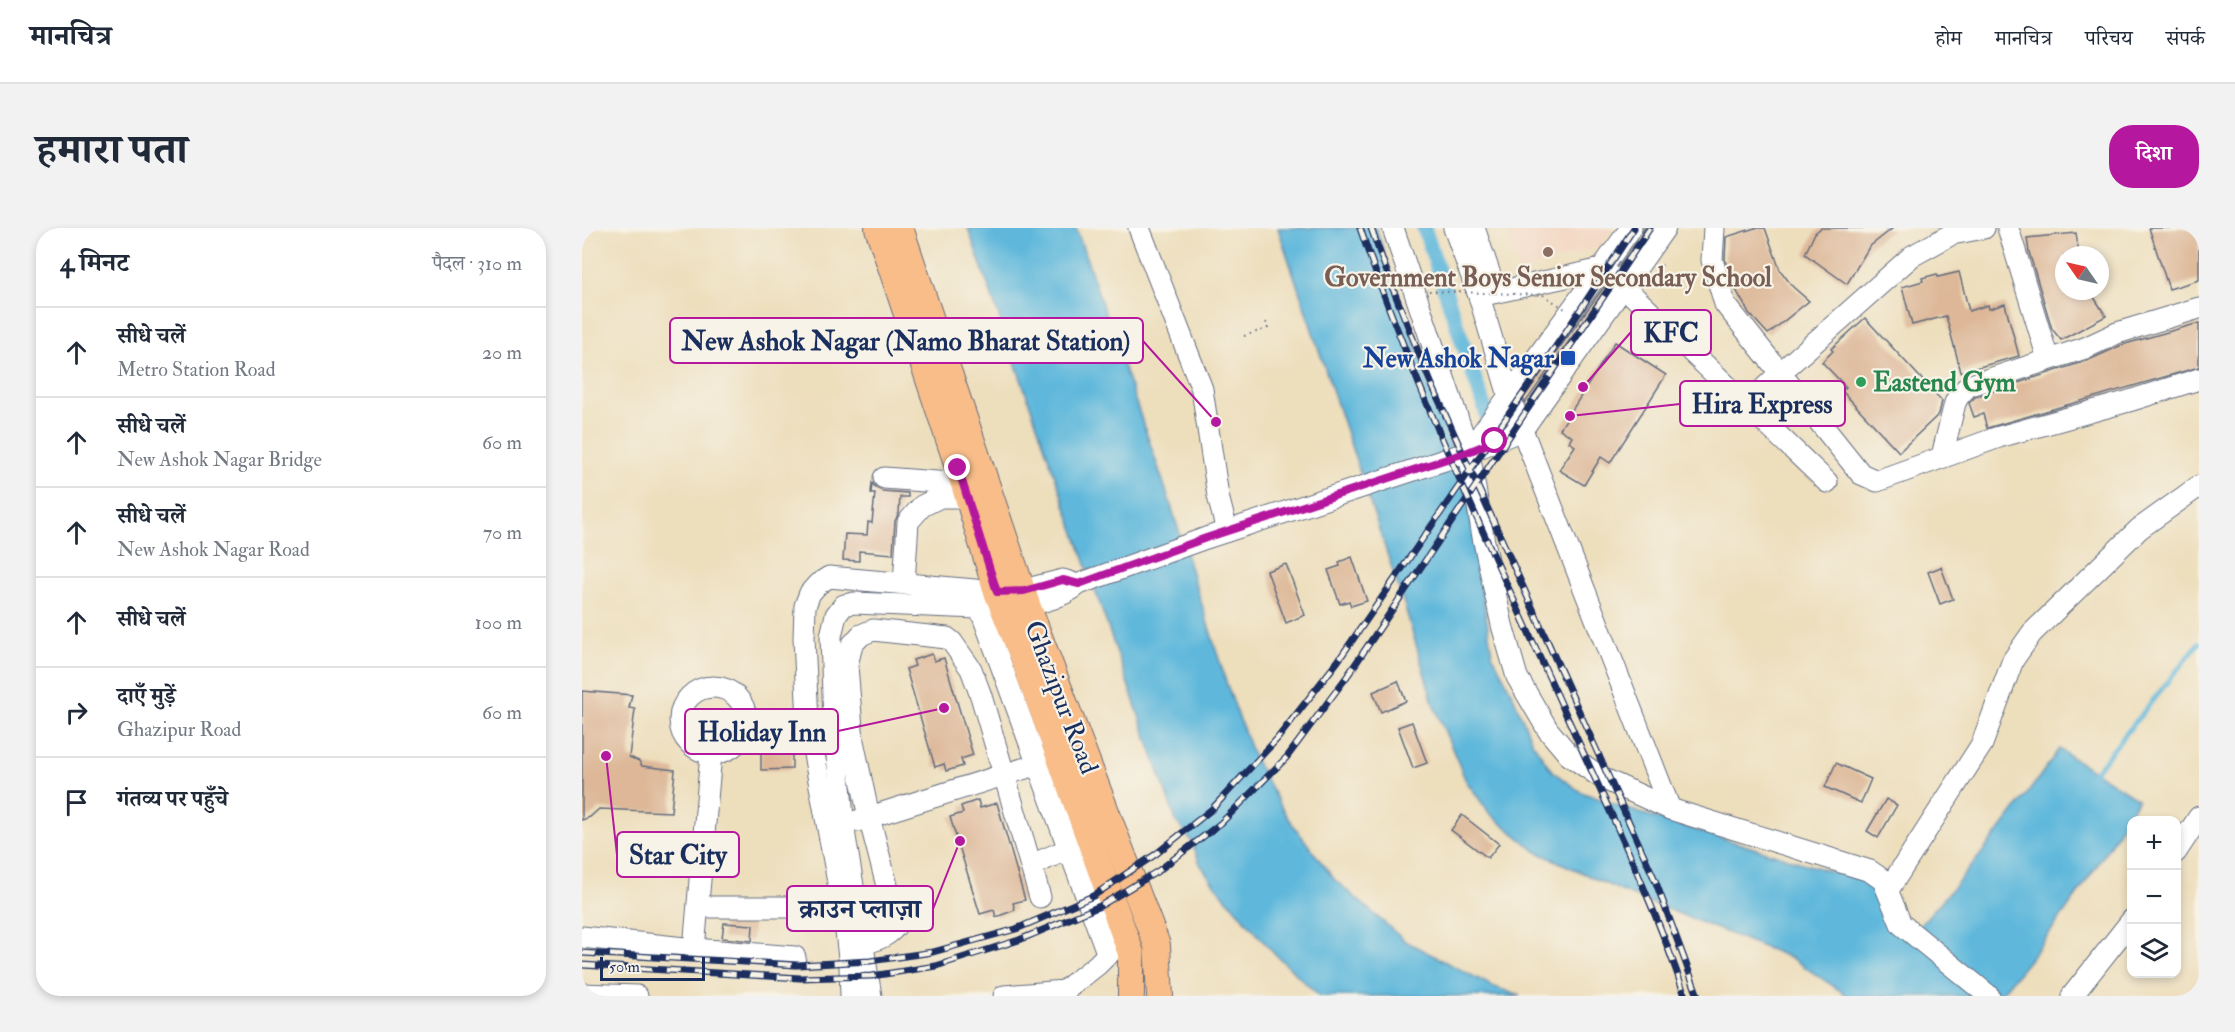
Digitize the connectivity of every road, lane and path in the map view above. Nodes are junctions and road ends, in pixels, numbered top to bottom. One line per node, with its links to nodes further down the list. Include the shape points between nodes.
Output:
1 (878, 228): 36 (main road, Ghazipur Road)
2 (900, 228): 40 (main road, Ghazipur Road)
3 (1139, 228): 37 (street, via 1202,389)
4 (1393, 228): 31 (street)
5 (1454, 228): 17 (street)
6 (1474, 228): 17 (street)
7 (1631, 228): 14 (street)
8 (1665, 228): 15 (street)
9 (1714, 228): 26 (street, via 1712,260 1725,304)
10 (1984, 228): 12 (street)
11 (2008, 228): 25 (street)
12 (1951, 231): 26 (street, via 1912,256)
13 (1665, 261): 19 (path)
14 (1602, 269): 15 (street); 17 (street); 18 (street)
15 (1623, 286): 19 (street); 22 (street)
16 (1428, 291): 21 (path, bridge, via 1543,295)
17 (1487, 294): 28 (street)
18 (1583, 296): 22 (street); 28 (street)
19 (1639, 301): 29 (street)
20 (2199, 308): 25 (street)
21 (1565, 309)
22 (1606, 312): 30 (street)
23 (1265, 318): 24 (path, via 1268,328)
24 (1244, 336)
25 (2049, 359): 32 (street, via 1963,390 1955,403)
26 (1780, 374): 29 (street); 32 (street, via 1866,477 1877,481)
27 (2199, 379): 32 (street)
28 (1509, 396): 30 (street); 31 (street)
29 (1747, 405): 34 (street)
30 (1522, 430): 31 (street); 50 (street)
31 (1463, 454): 37 (street); 50 (street, via 1517,677 1548,730 1569,755 1602,778)
32 (1942, 456)
33 (884, 478): 36 (street)
34 (1827, 482)
35 (2199, 486): 57 (street, via 2139,529 2032,633 2013,660 1982,744)
36 (966, 491): 38 (street, via 922,506 908,522); 40 (main road, Ghazipur Road)
37 (1227, 531): 40 (street, via 1079,584 1063,580)
38 (904, 583): 39 (street, via 829,577); 40 (street)
39 (818, 584): 41 (street); 45 (street, via 805,606)
40 (1015, 599): 41 (street); 42 (main road, Ghazipur Road); 74 (main road, Ghazipur Road, via 1157,945)
41 (844, 605): 46 (street, via 836,615 831,636)
42 (1012, 661): 43 (street); 48 (main road, Ghazipur Road)
43 (971, 669): 49 (street); 51 (street, via 947,638 873,630 852,645 848,665 853,741)
44 (747, 722): 45 (street); 47 (street, via 736,745); 47 (street, via 745,709 728,690 702,688 691,695 681,712 681,731 688,743)
45 (808, 722): 46 (street); 70 (street, via 844,914)
46 (834, 725): 53 (street)
47 (711, 754): 59 (street)
48 (1049, 761): 49 (street); 55 (street); 64 (main road, Ghazipur Road)
49 (1006, 776): 51 (street); 56 (street)
50 (1670, 809): 57 (street, via 1870,871 1883,880)
51 (869, 817): 53 (street); 63 (street, via 897,924 883,938)
52 (2199, 817): 54 (street)
53 (844, 824): 63 (street)
54 (2181, 844)
55 (1069, 849): 56 (street); 64 (street)
56 (1031, 865): 58 (street)
57 (1888, 890): 75 (street, via 1901,924)
58 (1040, 897)
59 (698, 907): 60 (street); 65 (street)
60 (794, 907)
61 (2129, 924): 76 (street)
62 (582, 937): 65 (street)
63 (864, 944): 71 (street)
64 (1117, 946): 67 (street); 73 (main road, Ghazipur Road, via 1131,953)
65 (694, 949): 66 (street)
66 (795, 957)
67 (1077, 989): 72 (street)
68 (582, 994): 69 (street)
69 (637, 996)
70 (851, 996)
71 (871, 996)
72 (1004, 996)
73 (1131, 996)
74 (1160, 996)
75 (1989, 996)
76 (2072, 996)

